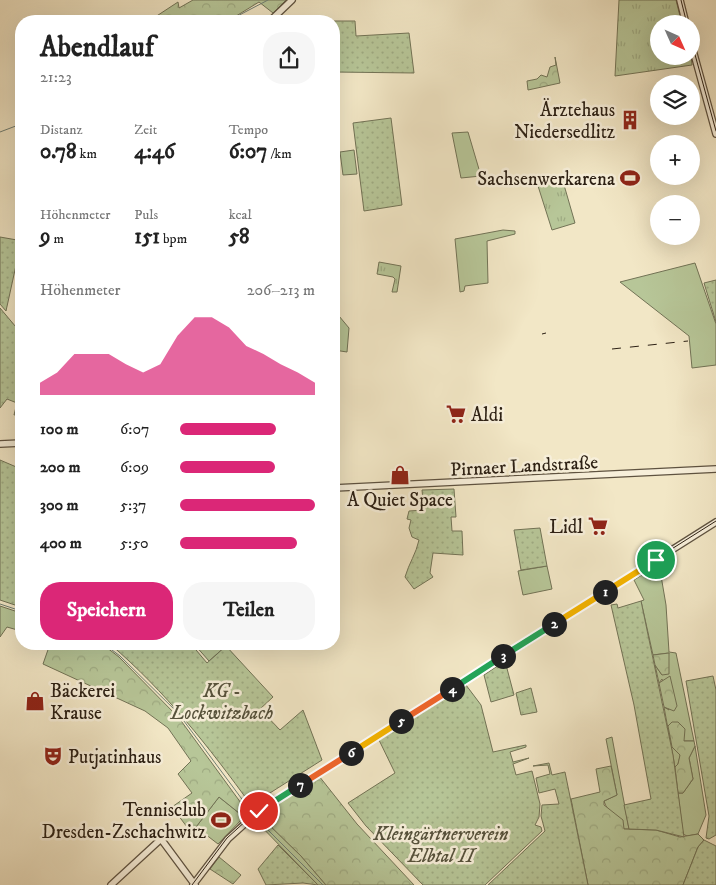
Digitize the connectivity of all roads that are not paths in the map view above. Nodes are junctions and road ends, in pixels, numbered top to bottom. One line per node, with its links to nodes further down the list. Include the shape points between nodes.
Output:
1 (292, 0): 3 (street)
2 (680, 0): 4 (street)
3 (276, 15)
4 (684, 15)
5 (697, 65): 6 (street)
6 (716, 134)
7 (15, 443): 8 (street)
8 (0, 444)
9 (716, 469): 10 (street, Pirnaer Landstraße)
10 (340, 488)
11 (716, 522): 13 (street, via 250,817 228,839)
12 (111, 885): 13 (street, via 161,838)
13 (194, 885)

